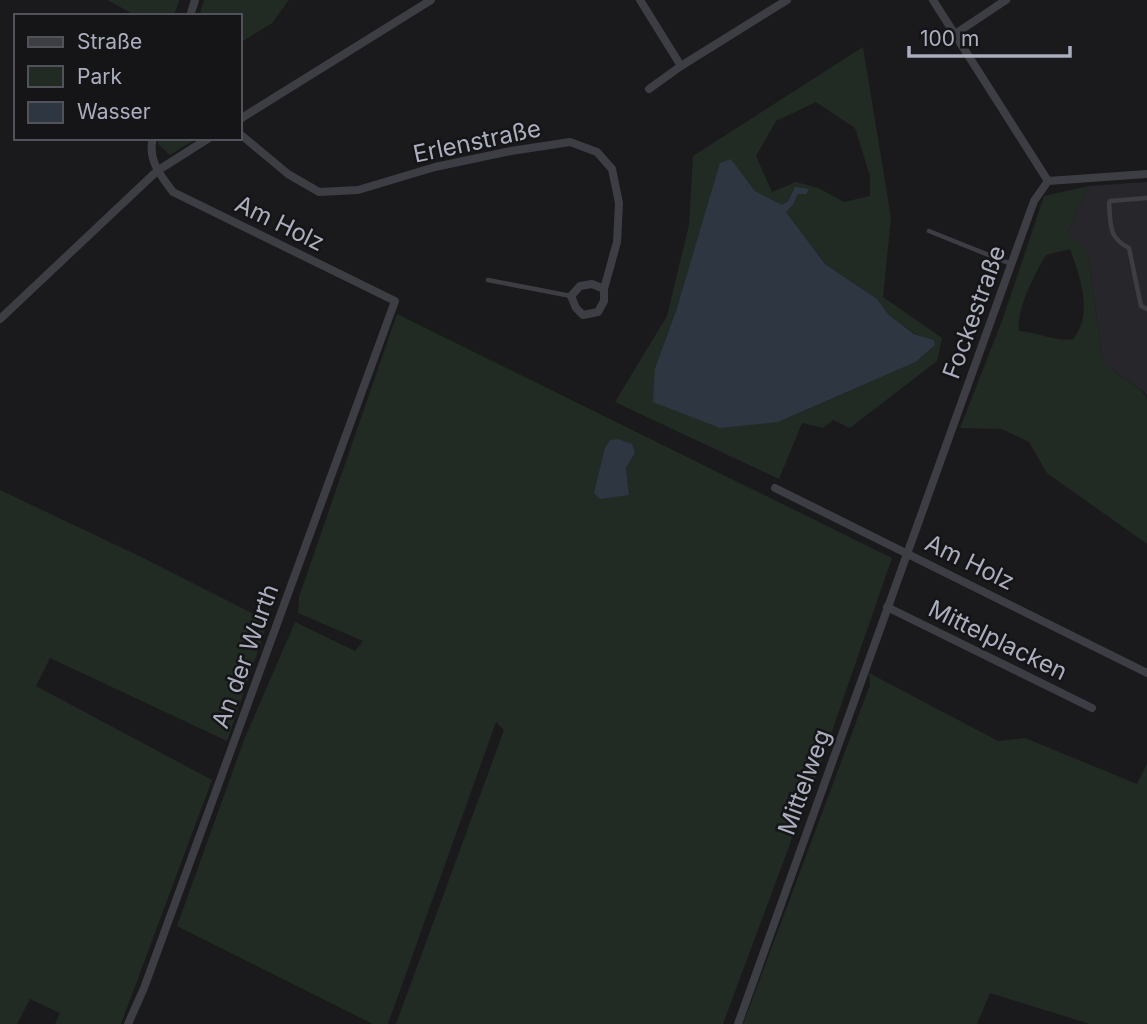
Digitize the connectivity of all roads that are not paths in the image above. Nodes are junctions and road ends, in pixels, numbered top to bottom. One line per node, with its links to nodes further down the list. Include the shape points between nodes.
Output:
1 (430, 0): 9 (street)
2 (639, 0): 7 (street)
3 (787, 0): 7 (street)
4 (933, 0): 6 (street)
5 (1006, 0): 6 (street)
6 (955, 34): 15 (street)
7 (681, 66): 8 (street)
8 (649, 89)
9 (242, 118)
10 (242, 136): 20 (street, Erlenstraße, via 288,174 319,192 358,190 435,167 570,142 597,152 612,169 619,203 617,242)
11 (152, 140): 13 (street)
12 (206, 140): 13 (street)
13 (157, 171): 22 (street, Am Holz, via 173,192); 24 (street)
14 (1147, 174): 15 (street)
15 (1048, 181): 18 (street, Fockestraße, via 1034,201)
16 (1147, 198): 23 (lane, via 1109,203 1112,233 1129,248 1141,306)
17 (929, 231): 18 (lane)
18 (1011, 264): 26 (street, Fockestraße)
19 (488, 280): 21 (lane)
20 (604, 289): 21 (street, via 593,284 580,286); 21 (street, Erlenstraße, via 598,312 583,315)
21 (571, 296)
22 (395, 301): 30 (street, An der Wurth)
23 (1147, 309)
24 (0, 319)
25 (775, 488): 26 (street, Am Holz)
26 (906, 552): 27 (street, Mittelweg); 28 (street, Am Holz)
27 (887, 607): 29 (street, Mittelplacken); 31 (street, Mittelweg)
28 (1147, 673)
29 (1092, 708)
30 (128, 1024)
31 (738, 1024)

